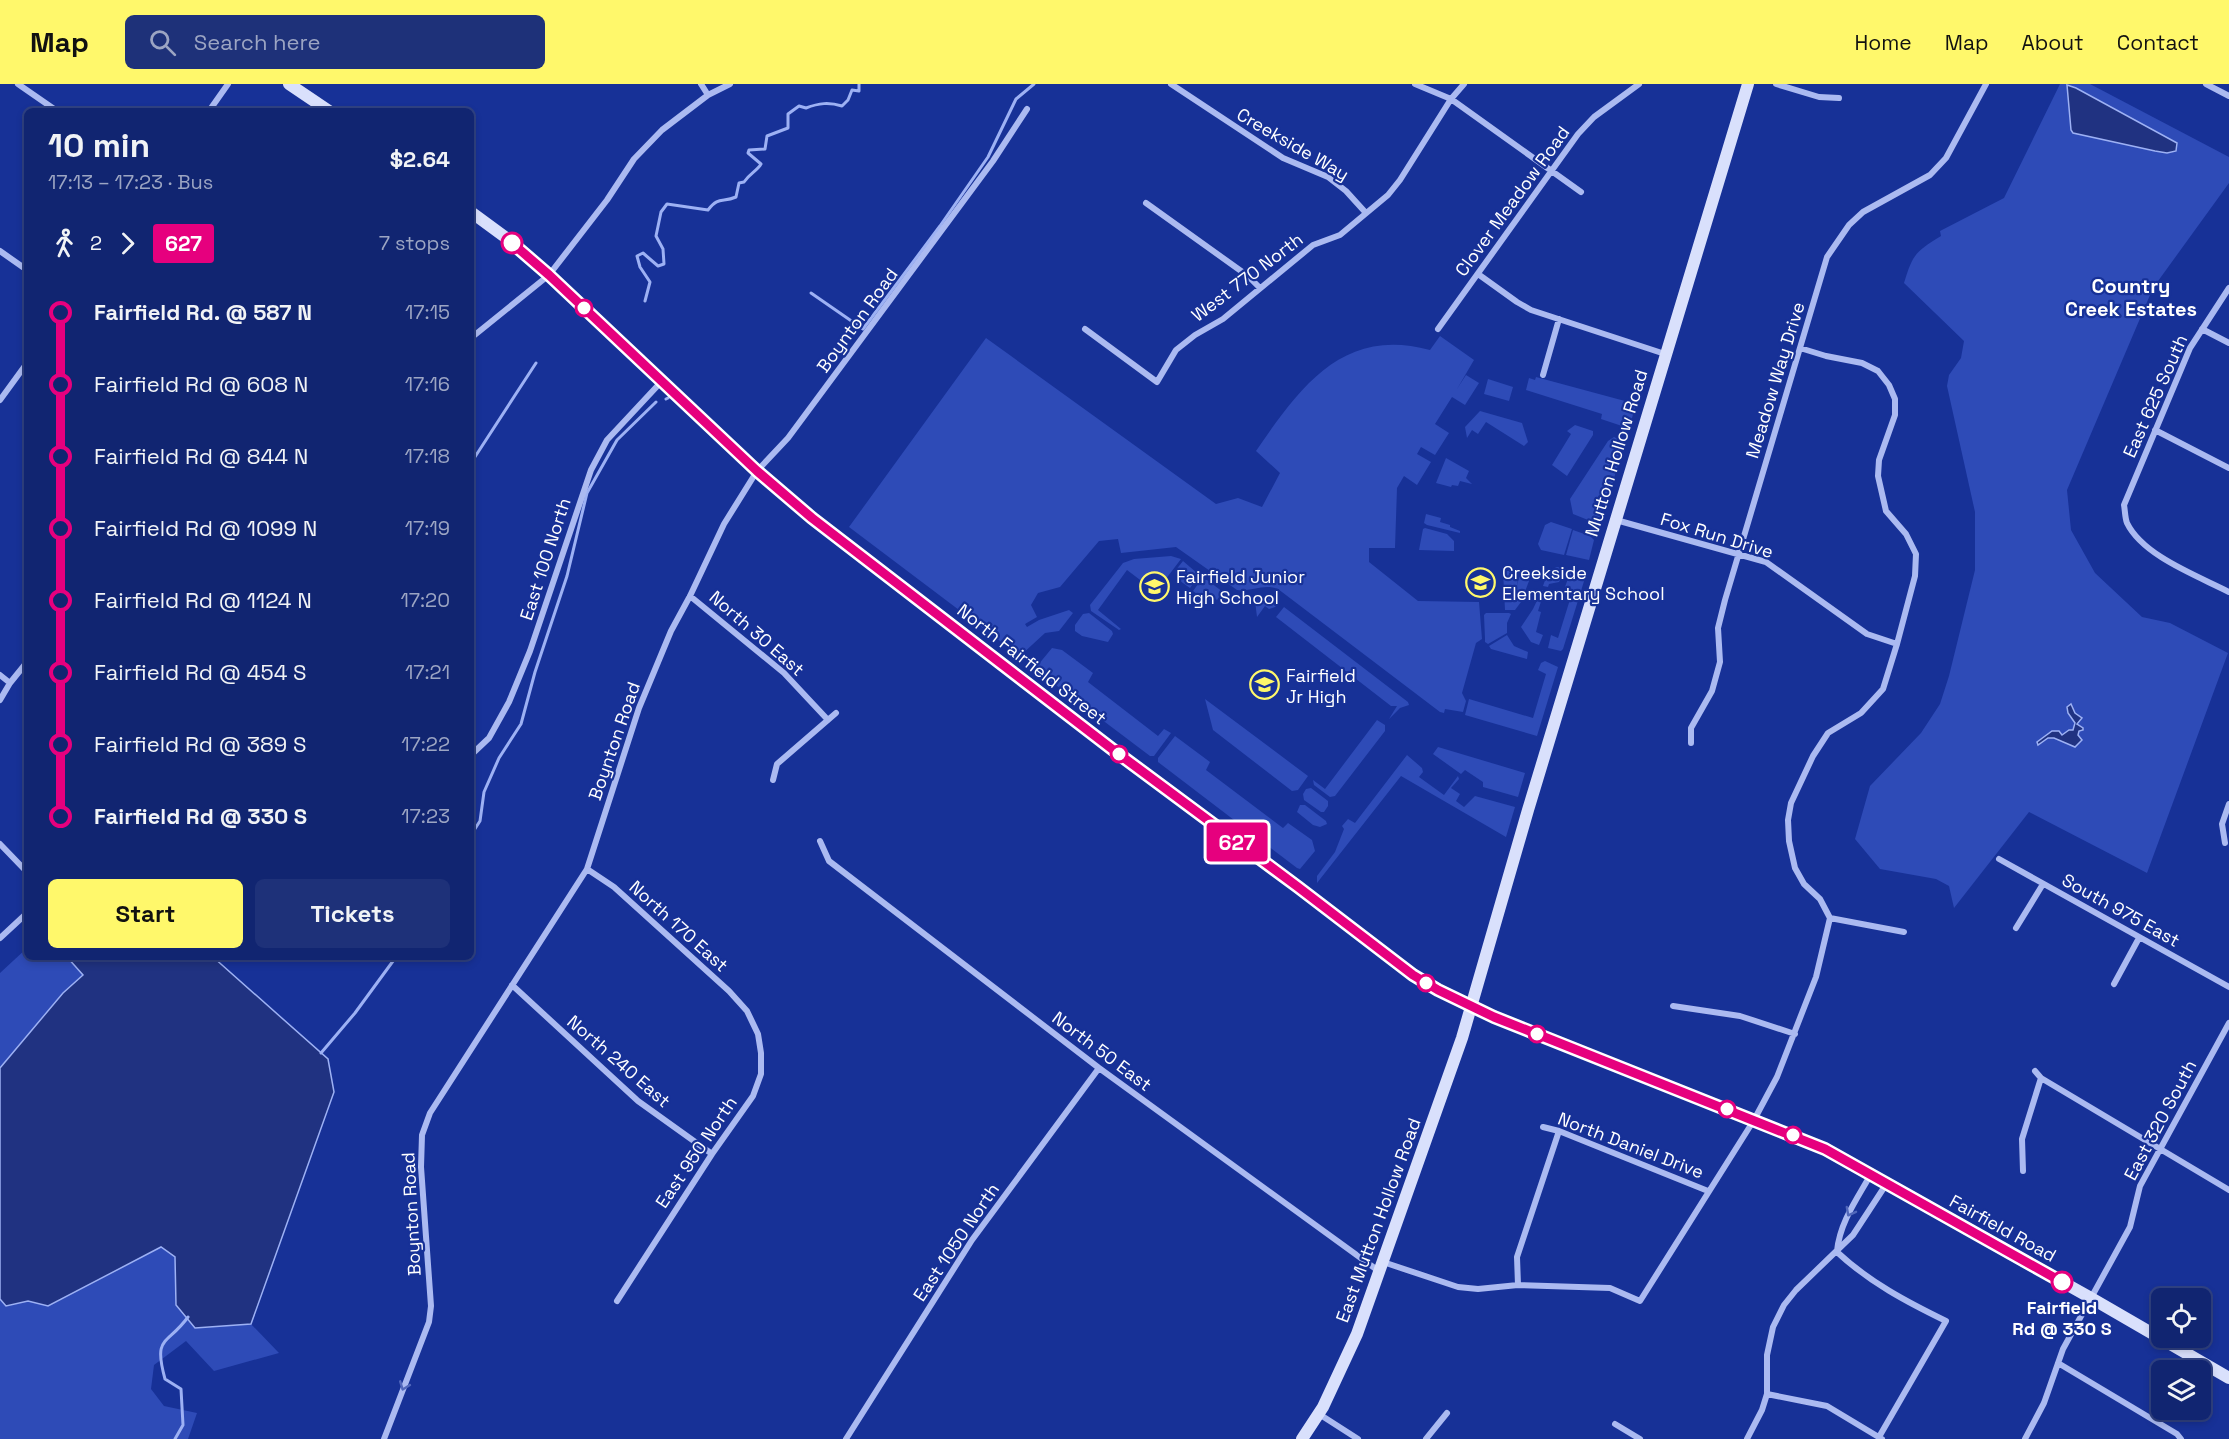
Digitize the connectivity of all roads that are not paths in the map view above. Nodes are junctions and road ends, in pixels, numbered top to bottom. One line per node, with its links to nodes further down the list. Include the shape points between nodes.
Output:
1 (18, 84): 18 (street)
2 (228, 84): 19 (street)
3 (289, 84): 20 (street)
4 (701, 84): 14 (street)
5 (730, 84): 14 (street)
6 (1171, 84): 25 (street, Creekside Way, via 1283,158 1328,177)
7 (1415, 84): 17 (street)
8 (1464, 84): 17 (street, West 770 North)
9 (1639, 84): 22 (street, Clover Meadow Road, via 1594,117)
10 (1748, 84): 40 (street, Mutton Hollow Road)
11 (1776, 84): 16 (street, via 1819,97)
12 (1986, 84): 39 (street, Meadow Way Drive, via 1946,158 1930,175 1863,212 1849,225 1827,257)
13 (2206, 84): 15 (street)
14 (708, 95): 30 (street, via 662,129 634,159 608,200)
15 (2229, 96)
16 (1839, 98)
17 (1451, 99): 22 (street); 25 (street, West 770 North, via 1400,180)
18 (53, 108)
19 (211, 108)
20 (325, 108)
21 (1027, 109): 47 (street, Boynton Road, via 795,429)
22 (1552, 171): 23 (street); 29 (street, Clover Meadow Road)
23 (1581, 192)
24 (1146, 203): 31 (street)
25 (1366, 213): 31 (street, West 770 North, via 1340,235 1313,245)
26 (474, 214): 30 (street)
27 (0, 251): 28 (street)
28 (24, 268)
29 (1478, 274): 33 (street, via 1516,302); 35 (street, Clover Meadow Road)
30 (549, 275): 37 (street); 43 (street)
31 (1260, 288): 34 (street, West 770 North, via 1176,350 1157,382)
32 (2229, 288): 36 (street, East 625 South)
33 (1559, 319): 40 (street); 42 (street)
34 (1084, 329)
35 (1438, 329)
36 (2202, 329): 38 (street); 45 (street, East 625 South)
37 (474, 336)
38 (2229, 343)
39 (1800, 348): 49 (street, Meadow Way Drive); 52 (street, via 1862,363 1878,371 1894,399 1895,415 1879,460 1878,476 1886,511 1906,534 1916,554 1915,576)
40 (1665, 354): 48 (street, Mutton Hollow Road)
41 (24, 367): 44 (street)
42 (1543, 375)
43 (662, 381): 47 (street, North Fairfield Street); 60 (street, East 100 North, via 607,440 591,470 509,702 489,738)
44 (0, 400)
45 (2155, 430): 46 (street); 50 (street, East 625 South, via 2124,505 2127,523 2140,541 2159,556)
46 (2229, 468)
47 (757, 471): 51 (street, Boynton Road, via 724,524); 80 (street, North Fairfield Street, via 812,518 1388,958)
48 (1615, 520): 49 (street, Fox Run Drive); 80 (street, Mutton Hollow Road)
49 (1738, 554): 52 (street, Fox Run Drive, via 1766,562 1868,634); 59 (street, Meadow Way Drive, via 1718,628 1720,662 1712,691 1691,728)
50 (2229, 592)
51 (690, 596): 58 (street, North 30 East, via 784,673); 68 (street, Boynton Road, via 639,708)
52 (1897, 644): 71 (street, via 1883,689 1861,713 1828,733 1791,803 1789,841 1795,868)
53 (24, 666): 55 (street)
54 (0, 675): 55 (street)
55 (10, 683): 56 (street)
56 (0, 700)
57 (836, 713): 58 (street)
58 (828, 720): 61 (street, via 777,764)
59 (1691, 743)
60 (474, 753)
61 (773, 780)
62 (2229, 804): 64 (street, via 2222,824)
63 (820, 840): 84 (street, North 50 East, via 830,861)
64 (2224, 843)
65 (0, 844): 67 (street)
66 (1999, 859): 69 (street, South 975 East)
67 (24, 869)
68 (587, 869): 77 (street, Boynton Road); 81 (street, North 170 East, via 614,887)
69 (2043, 884): 72 (street); 75 (street, South 975 East)
70 (24, 916): 74 (street)
71 (1830, 918): 73 (street); 83 (street, via 1816,977)
72 (2016, 928)
73 (1904, 932)
74 (0, 938)
75 (2139, 938): 76 (street); 78 (street, South 975 East)
76 (2114, 984)
77 (512, 985): 91 (street, North 240 East, via 638,1101); 109 (street, Boynton Road, one-way to 109, via 430,1113 422,1135 431,1306 429,1322)
78 (2229, 987)
79 (1673, 1006): 83 (street, via 1740,1016)
80 (1471, 1007): 87 (street, North Fairfield Street); 98 (street, East Mutton Hollow Road)
81 (747, 1011): 91 (street, East 950 North, via 758,1034 761,1074 753,1095)
82 (2229, 1023): 90 (street, East 320 South)
83 (1795, 1034): 87 (street)
84 (1099, 1068): 98 (street, North 50 East); 110 (street, East 1050 North, via 972,1240)
85 (2035, 1071): 86 (street)
86 (2041, 1078): 90 (street); 92 (street, via 2022,1139)
87 (1754, 1119): 93 (street, Fairfield Road, via 1825,1149); 96 (street)
88 (1543, 1127): 89 (street, North Daniel Drive)
89 (1559, 1131): 96 (street, North Daniel Drive); 99 (street, via 1516,1257)
90 (2160, 1149): 95 (street); 100 (street, East 320 South, via 2140,1186 2121,1247)
91 (712, 1154): 101 (street, East 950 North)
92 (2023, 1171)
93 (1871, 1174): 94 (street, Fairfield Road); 97 (street, one-way to 97, via 1849,1212)
94 (1887, 1183): 97 (street, via 1863,1223); 100 (street, Fairfield Road)
95 (2229, 1190)
96 (1708, 1191): 99 (street, North 50 East, via 1640,1301 1610,1288)
97 (1837, 1252): 104 (street, via 1796,1290 1773,1327 1767,1355); 108 (street, via 1873,1281 1946,1322)
98 (1382, 1267): 99 (street, North 50 East, via 1458,1287); 106 (street, East Mutton Hollow Road, via 1357,1334)
99 (1518, 1285)
100 (2091, 1298): 102 (street, East 320 South); 103 (street, Fairfield Road)
101 (617, 1301)
102 (2058, 1363): 116 (street, East 320 South, via 2044,1403); 117 (street)
103 (2229, 1378)
104 (1767, 1394): 108 (street, via 1827,1406); 115 (street)
105 (1448, 1413): 113 (street)
106 (1319, 1414): 111 (street, East Mutton Hollow Road); 112 (street)
107 (1615, 1424): 114 (street)
108 (1881, 1438)
109 (384, 1439)
110 (846, 1439)
111 (1302, 1439)
112 (1358, 1439)
113 (1426, 1439)
114 (1640, 1439)
115 (1747, 1439)
116 (2025, 1439)
117 (2181, 1439)

